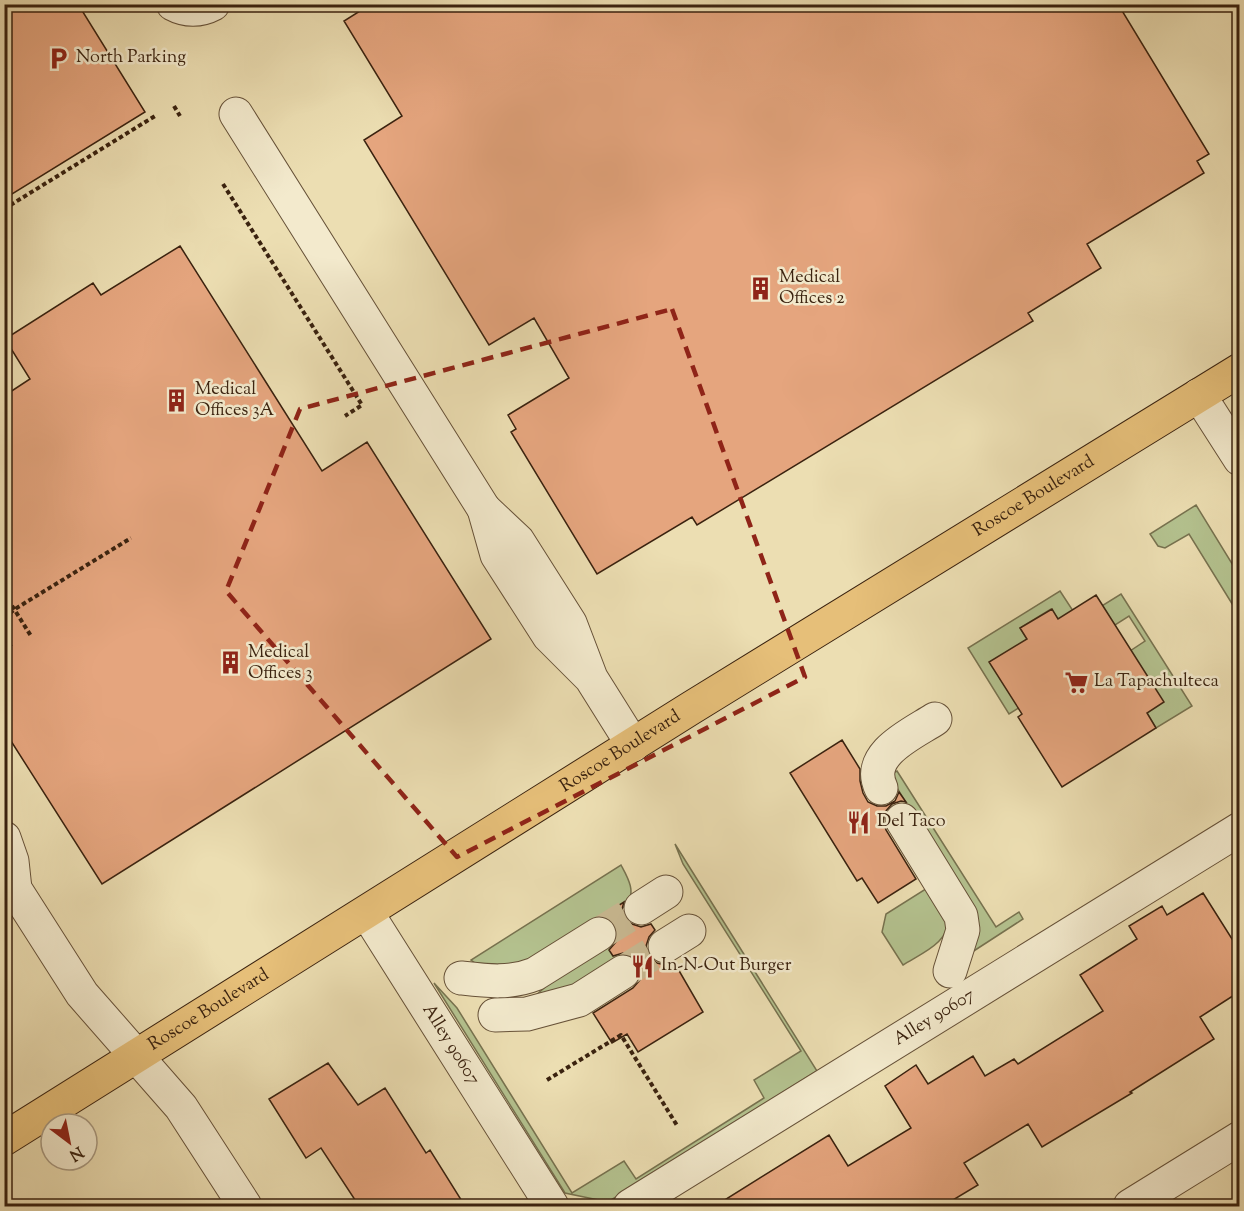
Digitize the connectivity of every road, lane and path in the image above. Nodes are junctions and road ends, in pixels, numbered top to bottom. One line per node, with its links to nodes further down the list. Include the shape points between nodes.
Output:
1 (173, 4): 2 (street, via 190,10)
2 (213, 4)
3 (174, 106): 6 (path)
4 (236, 114): 21 (street, via 484,509 518,541 570,623 591,678)
5 (155, 116): 8 (path)
6 (180, 116)
7 (223, 184): 11 (path, via 362,405)
8 (4, 210)
9 (1239, 370): 10 (main road, Roscoe Boulevard)
10 (1199, 395): 12 (street); 21 (main road, Roscoe Boulevard)
11 (345, 416)
12 (1239, 459)
13 (130, 538): 15 (path)
14 (4, 593): 15 (path)
15 (15, 609): 16 (path); 17 (path)
16 (4, 618)
17 (31, 636)
18 (4, 637): 19 (path)
19 (12, 648)
20 (935, 719): 22 (street, via 886,754 878,772)
21 (633, 745): 27 (main road, Roscoe Boulevard)
22 (881, 788)
23 (902, 820): 29 (street, via 960,916 963,930)
24 (1239, 829): 40 (street, Alley 90607)
25 (4, 838): 26 (street, via 12,861)
26 (8, 884): 33 (street, via 87,1000)
27 (367, 913): 33 (main road, Roscoe Boulevard); 39 (street, Alley 90607)
28 (599, 934): 31 (street, via 526,978 502,982)
29 (950, 971)
30 (623, 972): 32 (street, via 579,1000 540,1011)
31 (461, 978)
32 (495, 1015)
33 (137, 1056): 37 (main road, Roscoe Boulevard); 38 (street, via 181,1107)
34 (547, 1080): 35 (path, via 621,1035)
35 (678, 1127)
36 (1239, 1138): 41 (street)
37 (4, 1139)
38 (245, 1206)
39 (552, 1206)
40 (630, 1206)
41 (1130, 1206)

